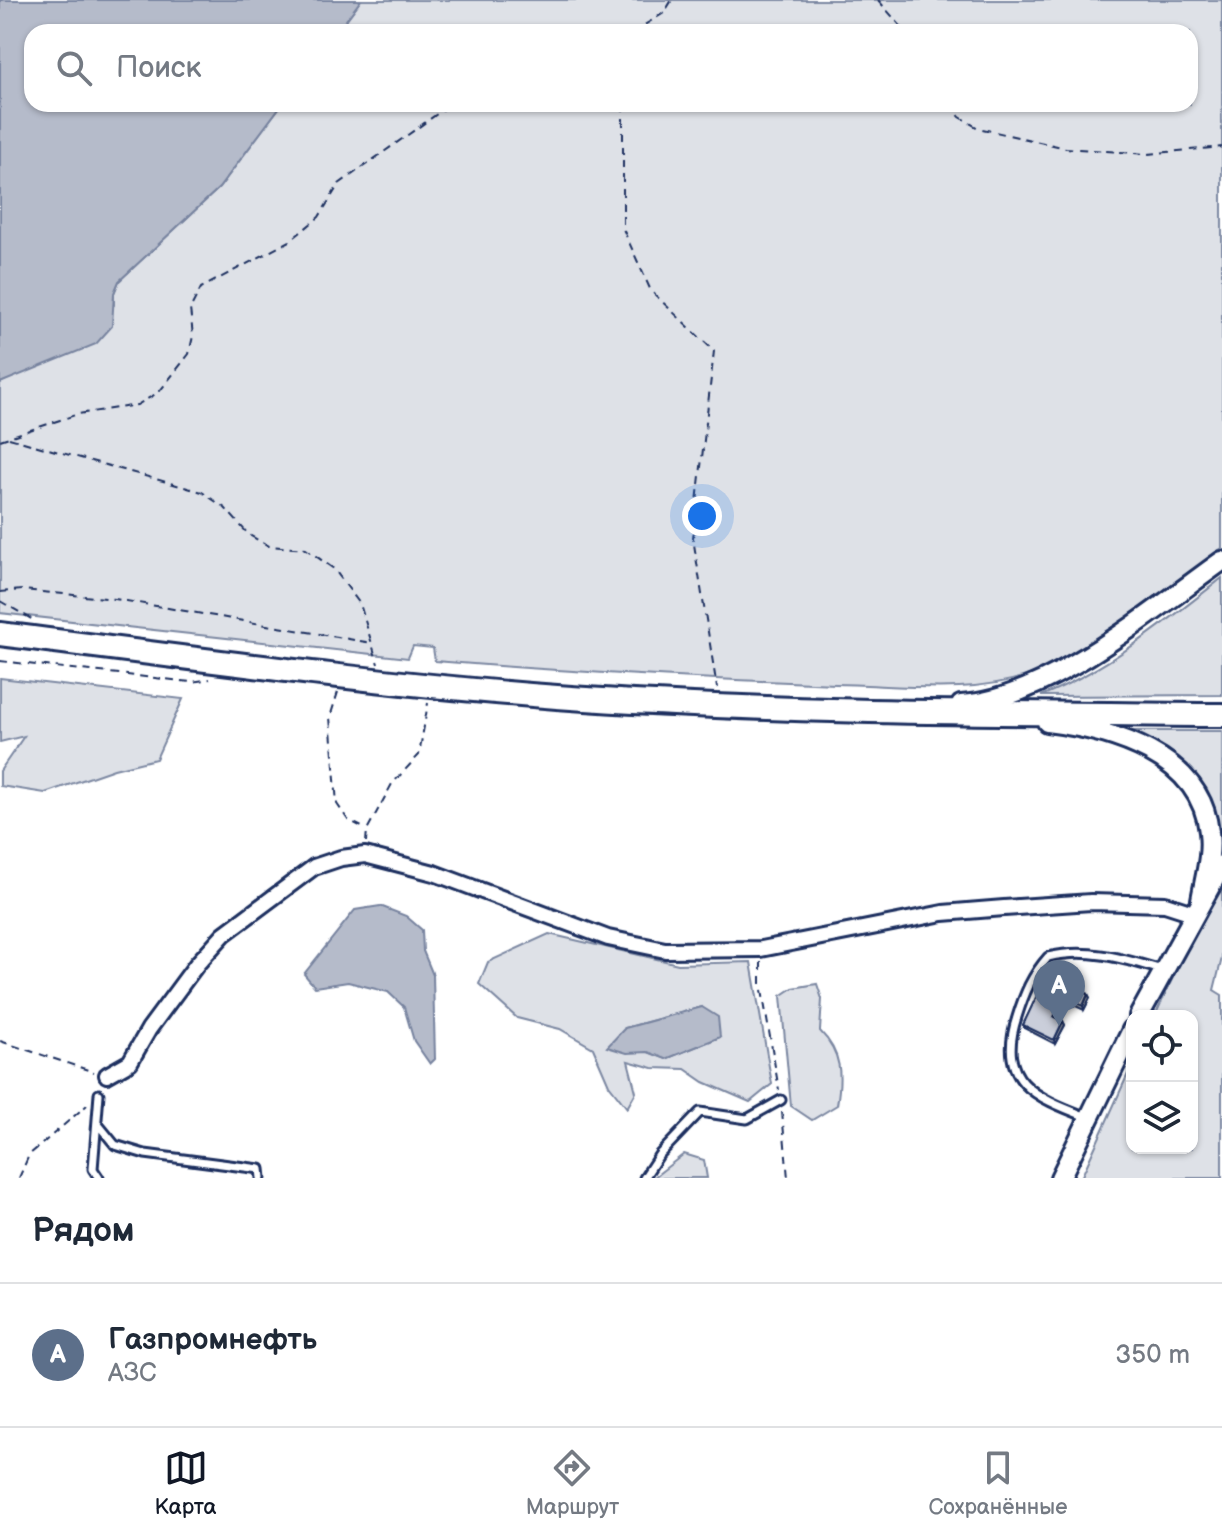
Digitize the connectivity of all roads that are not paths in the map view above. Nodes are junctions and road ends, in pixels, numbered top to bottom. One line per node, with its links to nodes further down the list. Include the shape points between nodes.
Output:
1 (1222, 561): 3 (main road, via 1088,656 1034,683 997,699)
2 (0, 634): 3 (highway, via 433,686 719,705)
3 (908, 710): 4 (highway)
4 (1016, 713): 5 (highway); 7 (main road, via 1132,742 1189,781 1209,831 1210,856)
5 (1222, 715)
6 (1222, 865): 7 (main road)
7 (1197, 906): 8 (main road); 11 (street, via 1091,902 973,911 761,949 665,950 608,938 434,873 365,855 341,858 314,867 224,934 157,1018 130,1062)
8 (1162, 970): 9 (main road); 14 (lane, via 1116,956 1069,952 1048,957 1026,990 1009,1040 1013,1068 1028,1090)
9 (1142, 1010)
10 (1126, 1042): 14 (main road)
11 (107, 1075)
12 (99, 1094): 15 (lane)
13 (781, 1100): 18 (lane, via 747,1119 700,1112)
14 (1089, 1118): 19 (main road)
15 (97, 1123): 16 (lane, via 93,1169); 17 (lane, via 115,1145 156,1156 260,1169)
16 (99, 1178)
17 (261, 1178)
18 (644, 1178)
19 (1060, 1178)

